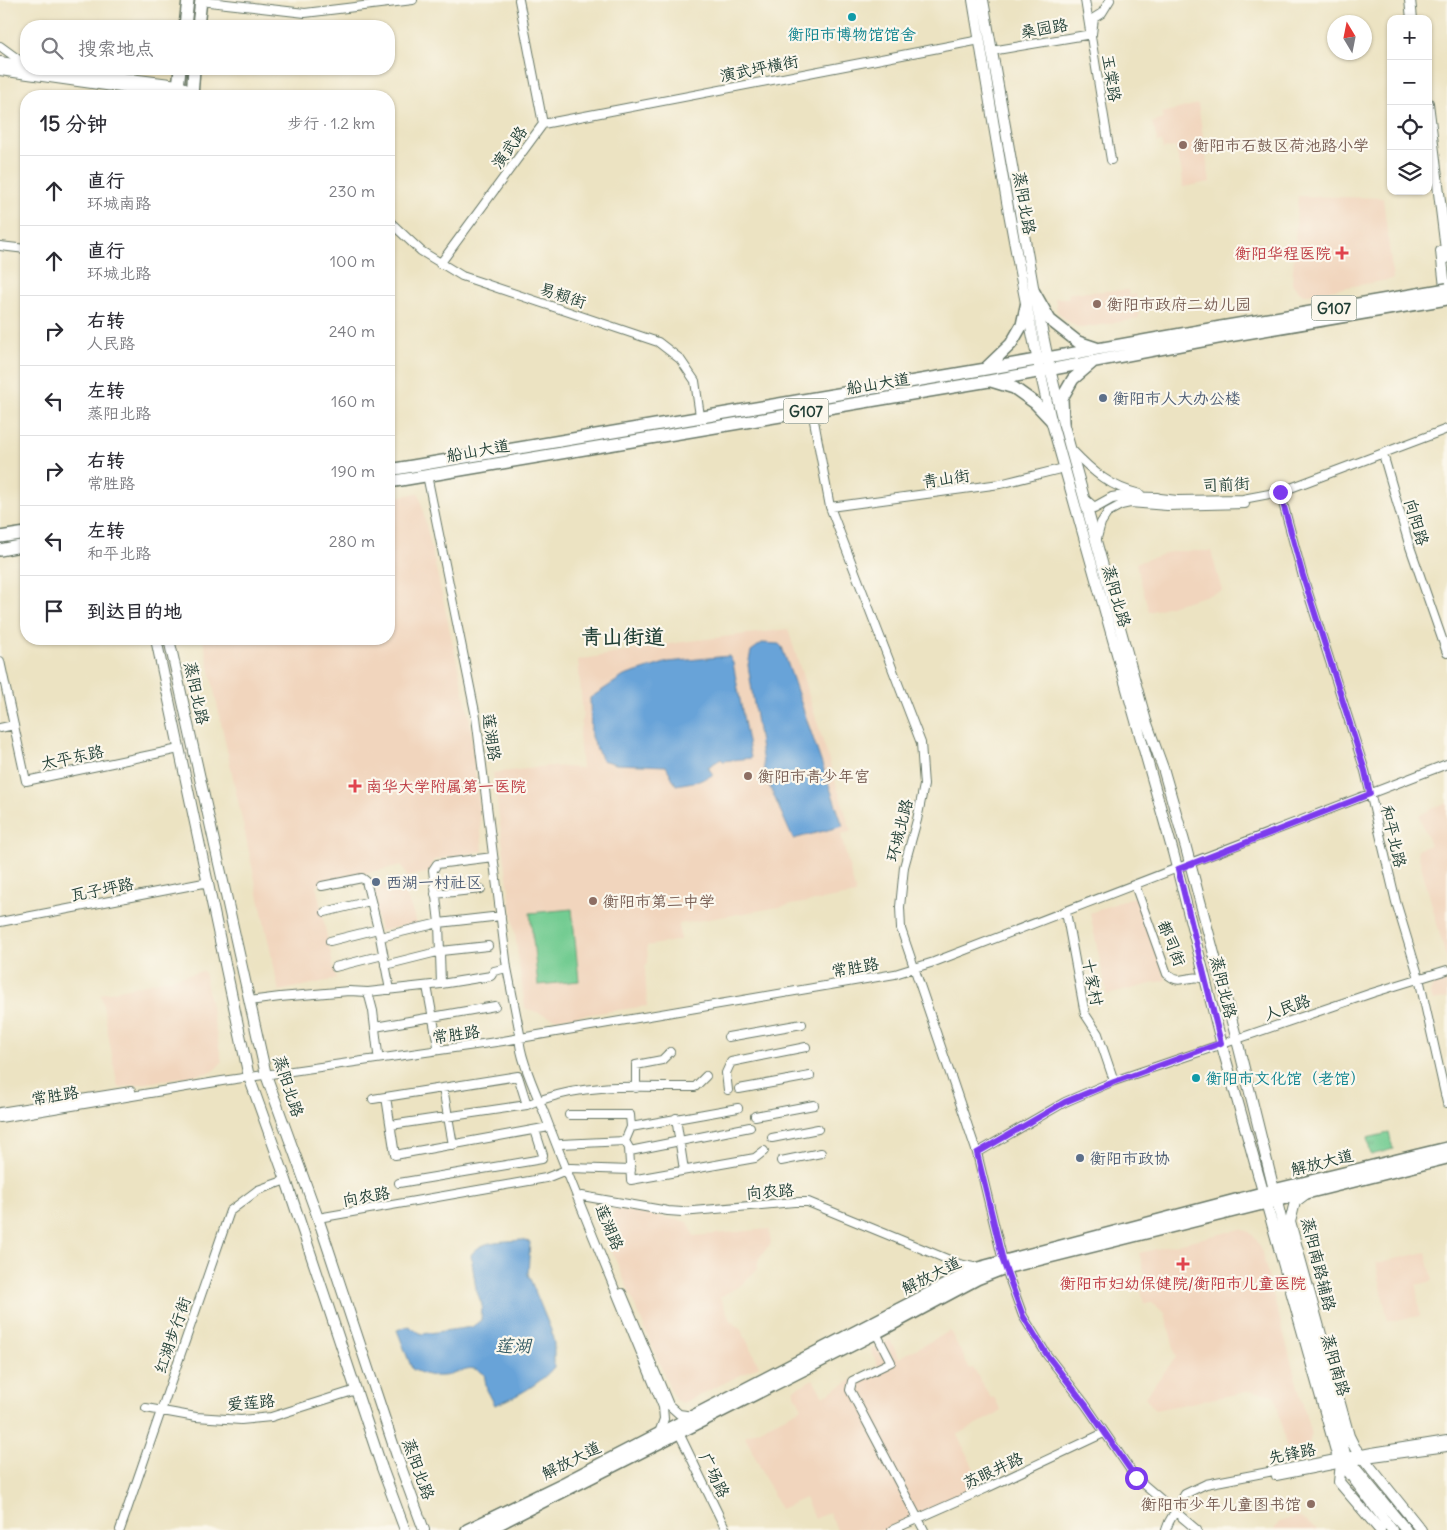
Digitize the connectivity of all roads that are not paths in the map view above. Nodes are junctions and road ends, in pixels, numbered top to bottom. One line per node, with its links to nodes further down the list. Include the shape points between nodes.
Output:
1 (188, 0): 15 (highway)
2 (200, 0): 5 (street, via 305,13); 16 (highway)
3 (223, 0): 4 (street, via 306,9)
4 (384, 0)
5 (413, 0)
6 (519, 0): 35 (street, 演武路)
7 (973, 0): 18 (main road, 蒸阳北路)
8 (982, 0): 20 (main road, 蒸阳北路)
9 (1086, 0): 17 (street, 玉棠路)
10 (1110, 0): 17 (street, 桑园路, via 1094,18)
11 (1410, 0): 13 (main road)
12 (1416, 0): 14 (main road)
13 (1412, 15)
14 (1418, 15)
15 (186, 20)
16 (198, 20)
17 (1092, 34): 20 (street, 桑园路); 37 (street, 玉棠路)
18 (980, 40): 35 (street, 演武坪横街); 44 (main road, 蒸阳北路)
19 (0, 46): 21 (street)
20 (991, 51): 44 (main road, 蒸阳北路)
21 (20, 61)
22 (0, 62): 23 (main road)
23 (20, 64)
24 (0, 70): 25 (main road)
25 (20, 72)
26 (40, 75): 30 (main road)
27 (83, 75): 31 (main road)
28 (179, 75): 32 (highway)
29 (194, 75): 33 (highway)
30 (161, 90)
31 (166, 90)
32 (177, 90)
33 (194, 90)
34 (1428, 105): 41 (main road)
35 (543, 124): 42 (street, 演武路)
36 (1428, 150): 46 (main road)
37 (1111, 160)
38 (395, 227): 42 (street, 易赖街)
39 (0, 246): 40 (street)
40 (20, 248)
41 (1447, 258)
42 (440, 264): 54 (street, 易赖街, via 462,276 658,342 680,360 695,382)
43 (1447, 289): 47 (highway, G107, bridge)
44 (1030, 297): 48 (highway, via 1050,320 1078,342); 50 (main road, 蒸阳北路); 51 (highway, via 1022,325 1012,344)
45 (1447, 299): 47 (highway, G107, bridge)
46 (1447, 303)
47 (1222, 332): 48 (highway, 船山大道 / G107); 49 (highway, 船山大道 / G107)
48 (1098, 348): 50 (highway, 船山大道 / G107)
49 (1095, 361): 50 (highway, 船山大道 / G107); 56 (highway, via 1072,379 1062,398)
50 (1044, 364): 51 (highway, 船山大道 / G107); 52 (highway, 船山大道 / G107); 55 (main road, 蒸阳北路); 56 (main road, 蒸阳北路)
51 (986, 369): 54 (highway, 船山大道 / G107)
52 (990, 381): 53 (highway, 船山大道 / G107); 55 (highway, via 1014,388)
53 (812, 410): 63 (highway, 船山大道 / G107); 68 (street, 环城北路)
54 (700, 416): 62 (highway, 船山大道 / G107)
55 (1051, 420): 61 (main road, 蒸阳北路)
56 (1063, 422): 59 (main road, 蒸阳北路)
57 (1447, 429): 60 (street, 司前街)
58 (1447, 434): 60 (street, 司前街)
59 (1070, 449): 66 (main road, 蒸阳北路); 67 (street, 司前街, via 1100,477 1128,492)
60 (1384, 456): 65 (street, 司前街); 76 (street, 向阳路, via 1409,544)
61 (1064, 468): 68 (street, 青山街, via 1000,484); 85 (main road, 蒸阳北路)
62 (395, 469)
63 (427, 475): 64 (highway, 船山大道 / G107); 83 (street, 莲湖路, via 476,717)
64 (395, 481)
65 (1281, 494): 67 (street, 司前街, via 1243,499); 71 (street, 司前街, via 1243,504 1121,505 1104,518); 82 (street, 和平北路)
66 (1084, 498): 67 (main road, via 1094,508 1118,497); 71 (main road, 蒸阳北路)
67 (1157, 498)
68 (830, 507): 105 (street, 环城北路, via 921,743 924,785 904,866 900,907 901,929)
69 (20, 534): 70 (highway)
70 (0, 537)
71 (1096, 544): 84 (main road, 蒸阳北路)
72 (20, 546): 73 (highway)
73 (0, 550)
74 (157, 645): 80 (main road, 蒸阳北路)
75 (170, 645): 113 (main road, 蒸阳北路)
76 (1447, 653)
77 (0, 661): 78 (street, 太平东路)
78 (14, 725): 79 (street); 80 (street, 太平东路, via 26,780)
79 (0, 728)
80 (179, 749): 86 (main road, 蒸阳北路)
81 (1447, 764): 82 (street, 常胜路)
82 (1370, 794): 84 (street, 常胜路); 107 (street, 和平北路, via 1396,902)
83 (494, 857): 90 (street, via 437,864 433,870); 94 (street, 莲湖路)
84 (1190, 864): 85 (street, 常胜路); 120 (main road, 蒸阳北路)
85 (1178, 869): 87 (street, 常胜路); 108 (main road, 蒸阳北路)
86 (208, 882): 95 (street, 瓦子坪路); 127 (main road, 蒸阳北路)
87 (1135, 885): 93 (street, 常胜路); 108 (street, 都司街, via 1167,974 1173,979)
88 (322, 886): 91 (street, via 362,878 366,881)
89 (481, 888): 90 (street)
90 (435, 894): 96 (street)
91 (370, 901): 92 (street); 97 (street)
92 (324, 912)
93 (1066, 912): 105 (street, 常胜路); 130 (street, 十家村, via 1085,1014 1098,1034)
94 (501, 916): 96 (street); 104 (street, 莲湖路)
95 (0, 922)
96 (439, 923): 97 (street); 100 (street)
97 (379, 933): 98 (street); 101 (street)
98 (330, 941)
99 (488, 946): 100 (street)
100 (440, 951): 102 (street); 109 (street)
101 (383, 955): 102 (street); 103 (street)
102 (385, 966): 111 (street)
103 (335, 967)
104 (507, 968): 109 (street, via 494,970 491,976); 118 (street, 莲湖路)
105 (914, 968): 118 (street, 常胜路); 162 (street, 环城北路)
106 (1447, 970): 107 (street, 人民路)
107 (1419, 978): 120 (street, 人民路); 138 (street, 和平北路)
108 (1205, 979): 121 (main road, 蒸阳北路)
109 (441, 984): 110 (street)
110 (428, 986): 111 (street); 115 (street)
111 (390, 990): 112 (street)
112 (368, 992): 113 (street); 117 (street)
113 (250, 1001): 126 (main road, 蒸阳北路)
114 (495, 1006): 115 (street)
115 (433, 1017): 117 (street); 122 (street)
116 (802, 1024): 119 (street)
117 (375, 1027): 125 (street)
118 (520, 1037): 122 (street, 常胜路); 126 (street, 常胜路); 137 (street, 莲湖路, via 524,1062)
119 (728, 1037)
120 (1236, 1039): 121 (street, 人民路); 173 (main road, 蒸阳北路)
121 (1221, 1043): 130 (street, 人民路); 174 (main road, 蒸阳北路)
122 (438, 1046): 125 (street, 常胜路)
123 (806, 1047): 133 (street, via 731,1062 726,1073)
124 (670, 1052): 132 (street, via 662,1060 636,1066)
125 (378, 1054): 126 (street, 常胜路)
126 (266, 1072): 127 (street, 常胜路); 175 (main road, 蒸阳北路)
127 (249, 1074): 142 (street, 常胜路); 146 (street, 常胜路); 169 (main road, 蒸阳北路)
128 (706, 1076): 132 (street, via 695,1087)
129 (810, 1076): 134 (street)
130 (1114, 1082): 162 (street, 人民路, via 1065,1102)
131 (443, 1088): 135 (street); 139 (street, via 518,1076); 145 (street)
132 (636, 1088): 137 (street, via 594,1088)
133 (728, 1090)
134 (740, 1090)
135 (386, 1097): 136 (street); 148 (street)
136 (373, 1099)
137 (541, 1099): 139 (street); 149 (street, 莲湖路); 158 (street, 莲湖路)
138 (1447, 1103)
139 (527, 1105): 145 (street)
140 (814, 1105): 144 (street)
141 (738, 1108): 147 (street)
142 (0, 1112)
143 (570, 1115): 150 (street, via 630,1115)
144 (755, 1116)
145 (448, 1117): 148 (street); 157 (street)
146 (0, 1118)
147 (676, 1118): 150 (street); 156 (street)
148 (391, 1125): 157 (street, via 395,1155)
149 (549, 1127): 153 (street); 166 (street, 莲湖路)
150 (631, 1127): 155 (street)
151 (750, 1127): 156 (street)
152 (818, 1129): 154 (street)
153 (534, 1130): 157 (street); 170 (street, via 544,1155 542,1159)
154 (772, 1138)
155 (625, 1141): 158 (street); 160 (street)
156 (680, 1141): 160 (street); 168 (street)
157 (453, 1144)
158 (561, 1144): 166 (street, 莲湖路)
159 (1447, 1148): 173 (highway, 解放大道)
160 (630, 1151): 167 (street)
161 (764, 1151): 168 (street, via 755,1158)
162 (977, 1153): 176 (street, 环城北路)
163 (821, 1154): 165 (street)
164 (1447, 1158): 171 (highway, 解放大道)
165 (781, 1161)
166 (568, 1169): 167 (street); 172 (street, 莲湖路); 175 (street, 向农路, via 546,1178); 184 (street, 莲湖路, via 663,1407 664,1419)
167 (631, 1170): 168 (street, via 631,1180)
168 (684, 1170)
169 (286, 1180): 180 (main road, 蒸阳北路); 182 (street, 红湖步行街, via 258,1190 230,1212)
170 (399, 1183)
171 (1307, 1193): 173 (highway, 解放大道); 178 (main road, 蒸阳南路辅路, via 1294,1202 1290,1222)
172 (582, 1196): 177 (street, 向农路, via 682,1212 808,1202 959,1264); 183 (street, 莲湖路, via 669,1405 679,1414)
173 (1276, 1196): 174 (highway, 解放大道); 178 (main road, 蒸阳南路)
174 (1264, 1198): 176 (highway, 解放大道); 190 (main road, 蒸阳南路)
175 (318, 1218): 195 (main road, 蒸阳北路)
176 (1004, 1264): 177 (highway, 解放大道); 179 (highway, 解放大道); 186 (street, 环城北路, via 1023,1316)
177 (978, 1268): 183 (highway, 解放大道)
178 (1304, 1273): 189 (main road, 蒸阳南路辅路, via 1349,1436); 190 (main road, 蒸阳南路)
179 (876, 1333): 185 (highway, 解放大道); 192 (street, via 891,1362 852,1382 850,1390)
180 (356, 1390): 182 (street, 爱莲路, via 271,1417 241,1420 196,1417); 194 (main road, 蒸阳北路)
181 (146, 1408): 182 (street, 爱莲路)
182 (162, 1410): 193 (street, 红湖步行街)
183 (692, 1416): 184 (highway, 解放大道)
184 (659, 1433): 196 (highway, 解放大道)
185 (679, 1433): 197 (highway, 解放大道); 198 (street, 广场路)
186 (1104, 1433): 191 (street, 环城北路, via 1136,1478); 192 (street, 苏眼井路)
187 (1447, 1440): 189 (street, 先锋路)
188 (1447, 1446): 189 (street, 先锋路)
189 (1362, 1457): 190 (street, 先锋路); 207 (main road, 蒸阳南路辅路)
190 (1344, 1460): 191 (street, 先锋路, via 1206,1484 1185,1494); 204 (main road, via 1339,1482); 205 (main road, 蒸阳南路); 206 (main road, 蒸阳南路)
191 (1177, 1513): 201 (street, 先锋路); 202 (street, 先锋路); 203 (street, 环城北路)
192 (918, 1518): 199 (street, 苏眼井路); 200 (street)
193 (120, 1530)
194 (405, 1530)
195 (424, 1530)
196 (467, 1530)
197 (487, 1530)
198 (726, 1530)
199 (892, 1530)
200 (924, 1530)
201 (1166, 1530)
202 (1171, 1530)
203 (1197, 1530)
204 (1380, 1530)
205 (1392, 1530)
206 (1406, 1530)
207 (1421, 1530)

